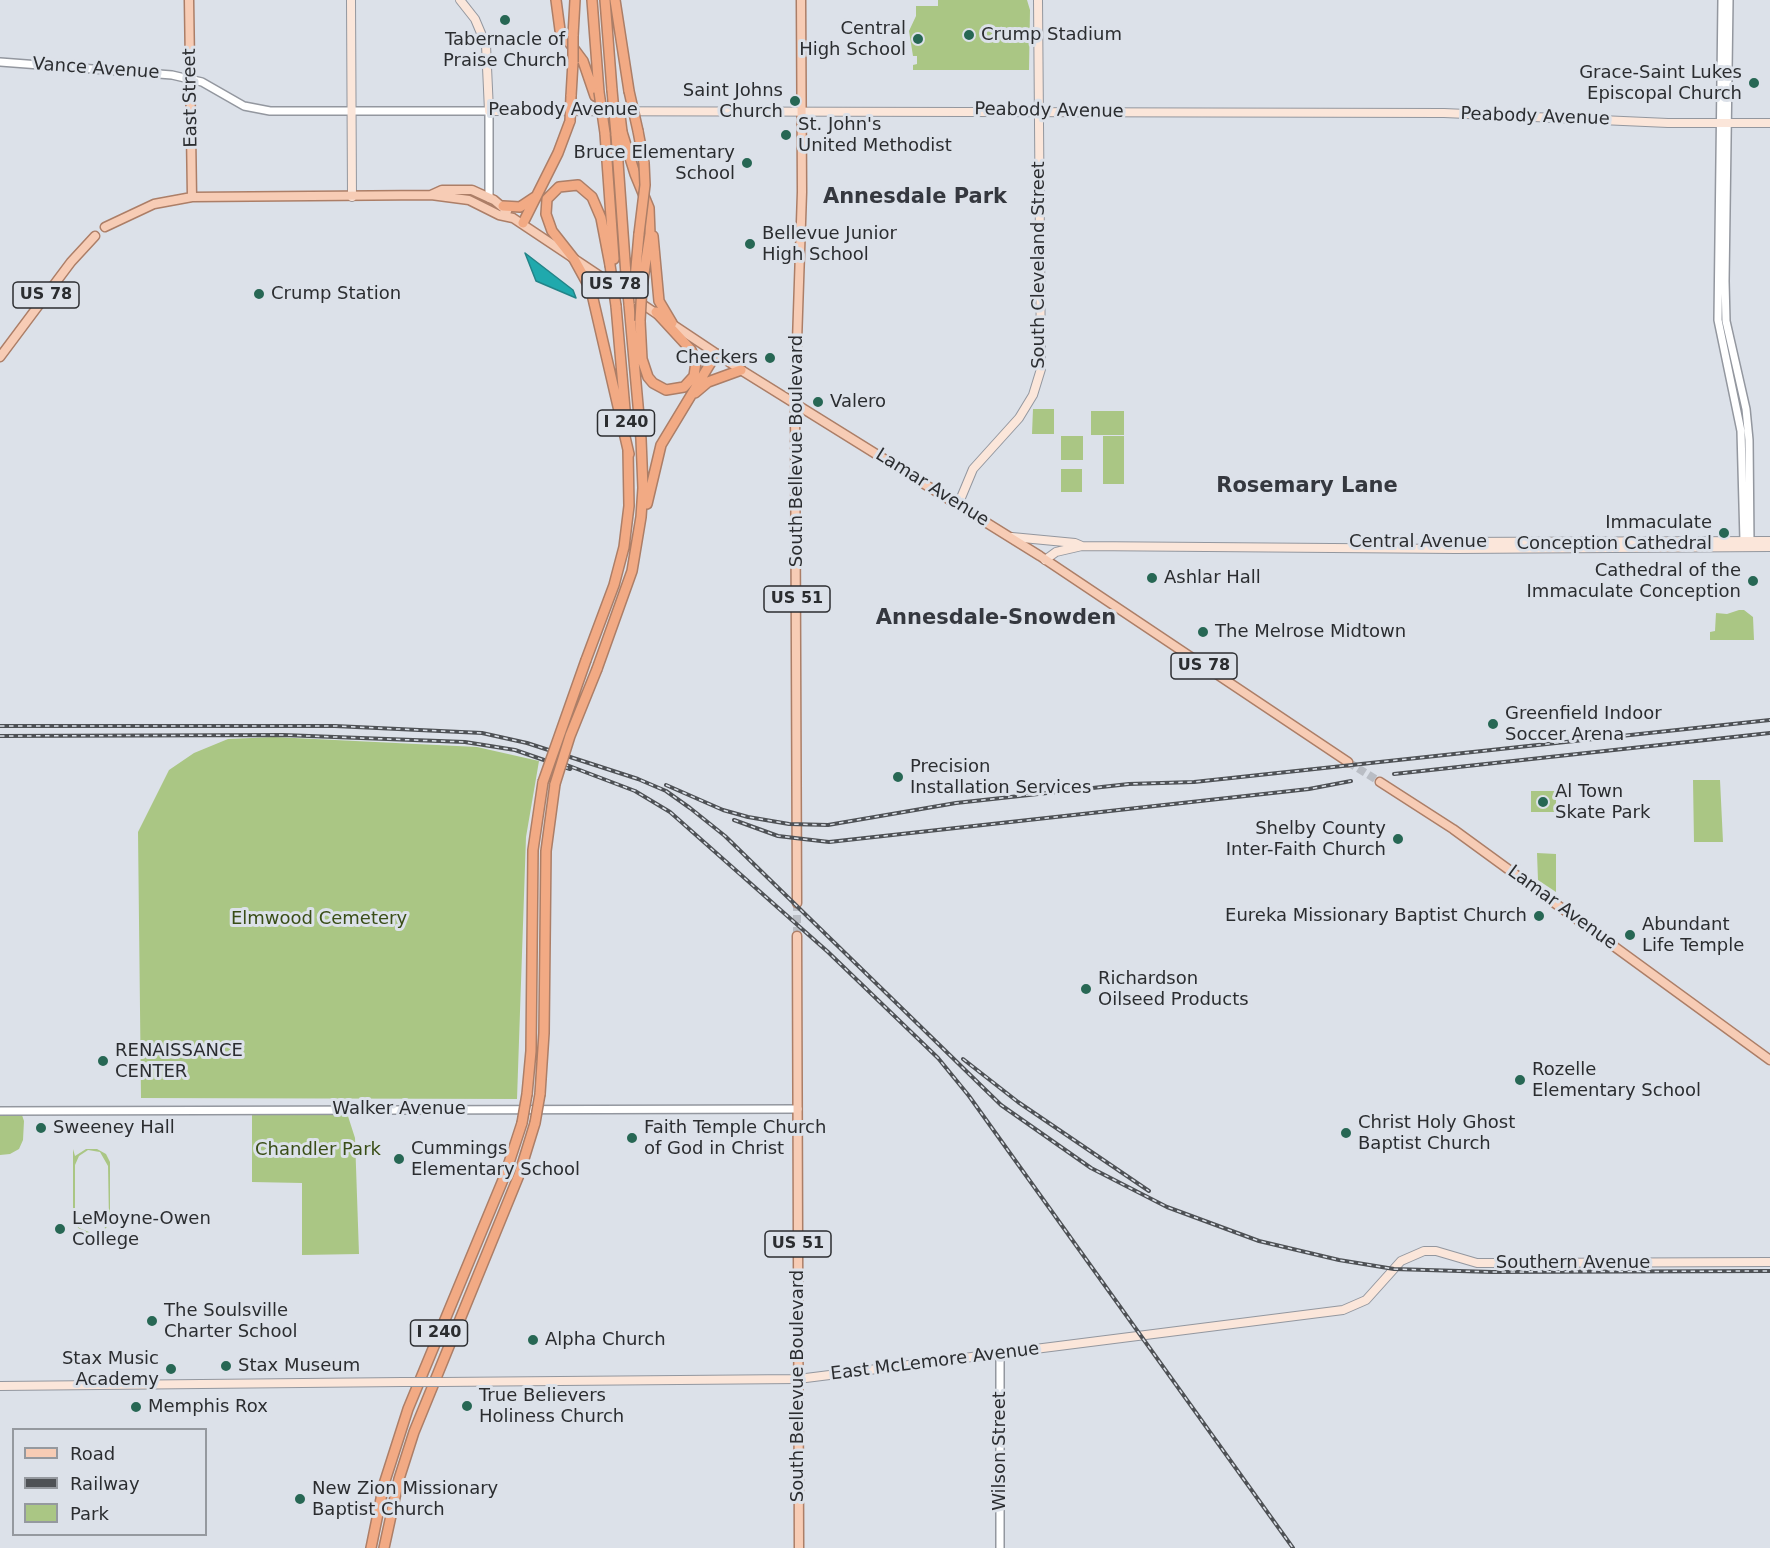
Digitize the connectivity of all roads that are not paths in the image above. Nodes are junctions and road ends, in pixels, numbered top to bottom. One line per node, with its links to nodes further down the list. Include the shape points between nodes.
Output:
1 (189, 0): 14 (main road, East Street)
2 (351, 0): 18 (main road)
3 (460, 0): 19 (main road, via 486,45)
4 (556, 0): 15 (highway, via 560,30 583,61)
5 (575, 0): 24 (highway, bridge, via 570,121)
6 (592, 0): 15 (highway, I 240)
7 (605, 0): 22 (highway, bridge)
8 (615, 0): 38 (highway, bridge, via 644,163 639,234)
9 (801, 0): 16 (main road, South Bellevue Boulevard / US 51)
10 (1038, 0): 17 (main road, South Cleveland Street)
11 (1722, 0): 20 (street)
12 (1729, 0): 20 (street)
13 (0, 62): 14 (street, Vance Avenue)
14 (191, 79): 18 (street, Peabody Avenue, via 256,109); 25 (main road, East Street)
15 (597, 94): 37 (highway, I 240, bridge, via 608,177)
16 (801, 110): 17 (main road, Peabody Avenue); 19 (main road, Peabody Avenue); 45 (main road, South Bellevue Boulevard / US 51)
17 (1040, 110): 20 (main road, Peabody Avenue, via 1444,113); 48 (main road, South Cleveland Street, via 1041,369 1028,402 1003,438 973,469)
18 (352, 111): 19 (street, Peabody Avenue); 26 (main road)
19 (489, 111): 27 (street)
20 (1725, 123): 21 (main road, Peabody Avenue); 31 (street); 32 (street)
21 (1770, 123)
22 (619, 133): 29 (highway); 38 (highway)
23 (431, 195): 26 (main road, US 78); 27 (main road, US 78, via 442,190 462,190); 30 (main road, US 78, via 469,200)
24 (537, 196): 28 (highway, via 520,207); 33 (highway)
25 (192, 197): 26 (main road, US 78); 34 (main road, US 78, via 154,204)
26 (352, 197)
27 (489, 198): 28 (main road, US 78)
28 (503, 206): 30 (main road, US 78)
29 (650, 207): 39 (highway, bridge, via 640,321 642,360 648,377 666,390 684,387 694,376 696,362 691,350); 40 (highway, via 659,301)
30 (513, 218): 33 (main road, Lamar Avenue / US 78)
31 (1718, 218): 32 (street); 46 (street, via 1718,320)
32 (1726, 219): 46 (street, via 1726,321 1746,409)
33 (523, 223): 36 (main road, Lamar Avenue / US 78)
34 (105, 227)
35 (95, 236): 42 (main road, US 78)
36 (574, 259): 37 (highway, via 552,231 546,214 547,199 559,187 578,185 592,197 601,218); 39 (main road, Lamar Avenue / US 78); 47 (highway, via 591,290)
37 (612, 267): 47 (highway, I 240, bridge)
38 (630, 277): 49 (highway, I 240, bridge, via 643,488)
39 (656, 312): 40 (main road, Lamar Avenue / US 78)
40 (672, 323): 41 (main road, Lamar Avenue / US 78)
41 (716, 354): 43 (main road, Lamar Avenue / US 78); 44 (highway)
42 (0, 357)
43 (741, 370): 44 (highway, via 708,382); 45 (main road, Lamar Avenue / US 78)
44 (688, 398): 49 (highway, via 661,445)
45 (795, 402): 48 (main road, Lamar Avenue / US 78); 58 (main road, South Bellevue Boulevard / US 51)
46 (1744, 433): 52 (street)
47 (628, 454): 68 (highway, I 240, bridge, via 629,506 618,572 543,782 533,850 531,1051 522,1123 505,1175 404,1422 384,1484)
48 (958, 505): 50 (main road, Lamar Avenue / US 78)
49 (641, 517): 69 (highway, I 240, bridge, via 632,571 555,784 546,851 544,1042 535,1123 519,1175 414,1431)
50 (1009, 537): 53 (main road, Central Avenue); 55 (main road, Lamar Avenue / US 78)
51 (1770, 541): 52 (main road, Central Avenue)
52 (1748, 543): 53 (main road, Central Avenue, via 1254,542); 54 (main road, Central Avenue)
53 (1082, 546): 55 (main road, Central Avenue, via 1056,552)
54 (1770, 547)
55 (1045, 560): 56 (main road, Lamar Avenue / US 78)
56 (1348, 762)
57 (1380, 782): 60 (main road, Lamar Avenue, via 1453,829)
58 (797, 903)
59 (797, 936): 61 (main road, South Bellevue Boulevard / US 51)
60 (1770, 1060)
61 (798, 1109): 62 (street, Walker Avenue); 66 (main road, South Bellevue Boulevard / US 51)
62 (0, 1111)
63 (1770, 1262): 64 (main road, Southern Avenue, via 1478,1263 1424,1251 1401,1261)
64 (1387, 1277): 65 (main road, East McLemore Avenue, via 1366,1300 1343,1310)
65 (1000, 1354): 66 (main road, East McLemore Avenue); 71 (street, Wilson Street)
66 (798, 1379): 67 (main road, East McLemore Avenue, bridge); 70 (main road, South Bellevue Boulevard / US 51)
67 (0, 1386)
68 (371, 1548)
69 (384, 1548)
70 (799, 1548)
71 (1000, 1548)

